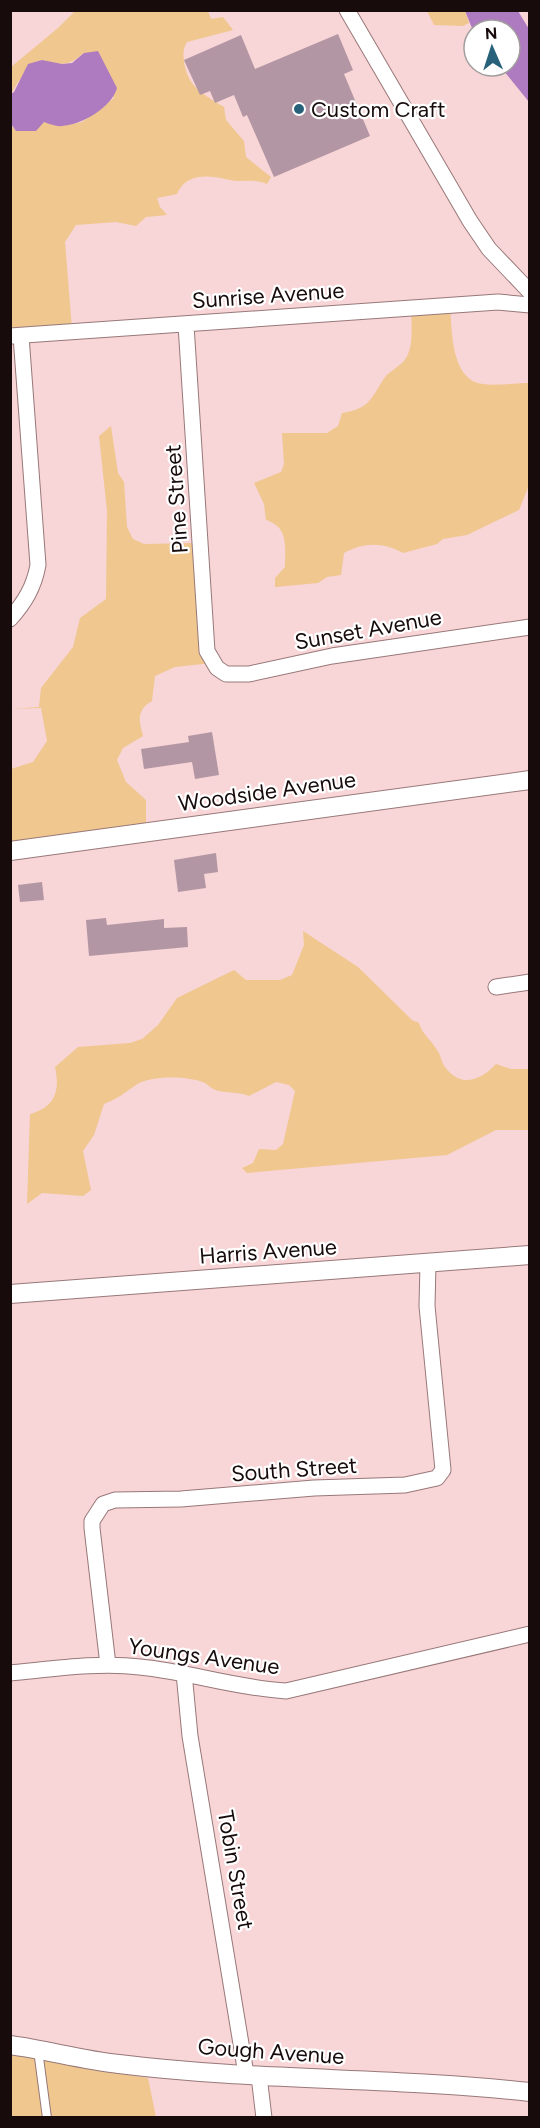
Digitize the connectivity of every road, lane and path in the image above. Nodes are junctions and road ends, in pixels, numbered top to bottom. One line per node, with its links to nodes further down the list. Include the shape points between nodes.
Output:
1 (347, 10): 2 (street, via 470,221 489,249)
2 (530, 292)
3 (530, 305): 4 (street, Sunrise Avenue, via 498,302)
4 (186, 324): 5 (street, Sunrise Avenue); 8 (street, Pine Street, via 207,651)
5 (16, 336): 6 (street, via 38,565 24,603)
6 (10, 619)
7 (530, 627): 8 (street, Sunset Avenue, via 332,657 249,674 226,674)
8 (217, 668)
9 (530, 780): 10 (street, Woodside Avenue)
10 (10, 851)
11 (530, 982): 12 (street)
12 (496, 987)
13 (530, 1255): 14 (street, Harris Avenue)
14 (428, 1264): 15 (street, Harris Avenue); 17 (street, South Street, via 427,1306 443,1470 437,1478 405,1485 115,1500 103,1504 92,1528)
15 (10, 1294)
16 (530, 1634): 19 (street, Youngs Avenue, via 286,1691 250,1689)
17 (108, 1665): 18 (street, Youngs Avenue); 19 (street, Youngs Avenue)
18 (10, 1673)
19 (184, 1673): 22 (street, Tobin Street, via 190,1736)
20 (10, 2045): 21 (street, Gough Avenue)
21 (38, 2049): 22 (street, Gough Avenue, via 118,2064); 24 (lane)
22 (253, 2075): 23 (street, Gough Avenue, via 468,2085); 25 (street, Tobin Street)
23 (530, 2092)
24 (47, 2118)
25 (264, 2118)

